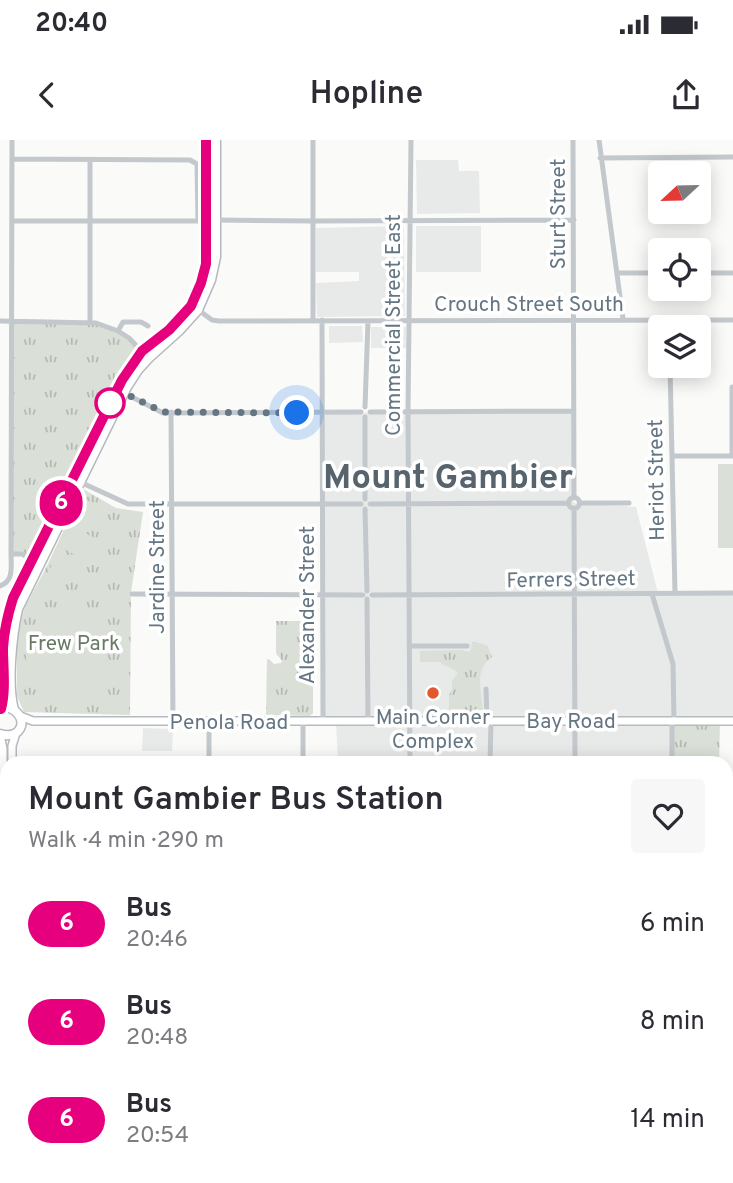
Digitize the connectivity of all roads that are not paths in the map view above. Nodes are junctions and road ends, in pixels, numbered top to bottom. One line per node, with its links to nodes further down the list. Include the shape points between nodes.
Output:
1 (12, 140): 10 (street)
2 (206, 140): 13 (highway)
3 (216, 140): 13 (highway)
4 (313, 140): 16 (street)
5 (411, 140): 17 (street, Commercial Street East)
6 (573, 140): 14 (street, Sturt Street)
7 (599, 140): 9 (street)
8 (733, 157): 9 (street)
9 (600, 158): 18 (street)
10 (12, 159): 11 (street); 15 (street)
11 (90, 160): 12 (street); 13 (street, via 194,161)
12 (90, 220): 13 (street); 15 (street); 34 (street)
13 (207, 220): 16 (street); 22 (highway, via 206,264)
14 (574, 220): 17 (street); 26 (street, Sturt Street)
15 (12, 221): 32 (street)
16 (313, 221): 17 (street); 23 (street)
17 (410, 221): 25 (street, Commercial Street East)
18 (617, 274): 19 (street); 27 (street)
19 (648, 274)
20 (711, 274): 21 (street)
21 (733, 274)
22 (194, 308): 23 (street, Crouch Street South, via 219,321); 37 (highway); 38 (highway, via 179,331)
23 (313, 320): 24 (street, Crouch Street South)
24 (322, 320): 33 (street, Crouch Street South); 46 (street, Alexander Street)
25 (409, 320): 26 (street, Crouch Street South); 33 (street, Crouch Street South); 45 (street, Commercial Street East)
26 (574, 320): 27 (street, Crouch Street South); 42 (street, Sturt Street)
27 (623, 320): 28 (street, Crouch Street South)
28 (648, 320)
29 (711, 320): 30 (street, Crouch Street South)
30 (733, 320)
31 (0, 321): 32 (street)
32 (11, 321): 34 (street); 50 (street)
33 (368, 321): 44 (street)
34 (90, 323): 36 (street)
35 (148, 326): 36 (street, via 123,323)
36 (118, 331): 37 (street)
37 (142, 351): 38 (street); 63 (highway, via 122,380)
38 (149, 358): 41 (highway)
39 (670, 378): 47 (street, Heriot Street)
40 (732, 387): 48 (street)
41 (124, 393): 43 (street); 51 (highway)
42 (574, 411): 45 (street); 52 (street, Sturt Street)
43 (171, 412): 46 (street); 57 (street, Jardine Street)
44 (365, 412): 45 (street); 46 (street); 59 (street)
45 (408, 412): 53 (street, Commercial Street East)
46 (323, 413): 58 (street, Alexander Street)
47 (672, 456): 48 (street); 67 (street, Heriot Street)
48 (732, 456)
49 (0, 458): 50 (street)
50 (10, 458): 62 (street)
51 (80, 482): 57 (street, via 123,502); 63 (highway)
52 (574, 497): 54 (street); 55 (street)
53 (409, 503): 54 (street); 59 (street); 71 (street, Commercial Street East)
54 (569, 503): 60 (street)
55 (580, 503): 56 (street); 60 (street)
56 (629, 503)
57 (172, 504): 58 (street); 70 (street, Jardine Street)
58 (323, 504): 59 (street); 75 (street, Alexander Street)
59 (365, 504): 73 (street)
60 (574, 508): 74 (street)
61 (0, 522): 62 (street)
62 (11, 522): 64 (street)
63 (54, 526): 65 (highway); 76 (highway)
64 (11, 554): 65 (street); 66 (street, via 11,575)
65 (33, 561): 76 (highway)
66 (0, 586)
67 (675, 593): 68 (street, Ferrers Street); 72 (street, Ferrers Street)
68 (733, 593)
69 (132, 594): 70 (street, Ferrers Street)
70 (173, 594): 75 (street, Ferrers Street); 88 (street, Jardine Street)
71 (409, 594): 73 (street, Ferrers Street); 74 (street, Ferrers Street); 77 (street, Commercial Street East)
72 (652, 594): 74 (street, Ferrers Street); 86 (street, via 673,664)
73 (367, 595): 75 (street, Ferrers Street); 84 (street)
74 (574, 595): 92 (street)
75 (323, 596): 83 (street, Alexander Street)
76 (17, 600): 80 (highway, via 8,614 3,644); 81 (highway, via 12,635 12,698)
77 (409, 646): 78 (street); 85 (street, Commercial Street East)
78 (467, 646)
79 (486, 689): 91 (street)
80 (1, 709): 81 (highway)
81 (17, 713): 82 (main road, Penola Road); 93 (highway, via 21,721)
82 (49, 721): 88 (main road, Penola Road); 93 (main road, Penola Road)
83 (323, 721): 84 (main road, Penola Road); 90 (main road, Penola Road)
84 (368, 721): 85 (main road, Penola Road)
85 (409, 721): 91 (main road, Bay Road); 99 (street, Commercial Street East)
86 (673, 721): 87 (main road, Bay Road); 92 (main road, Bay Road); 102 (street)
87 (733, 721)
88 (173, 722): 89 (main road, Penola Road)
89 (209, 722): 90 (main road, Penola Road); 97 (street)
90 (303, 722): 98 (street)
91 (489, 722): 92 (main road, Bay Road); 100 (street)
92 (575, 722): 101 (street)
93 (18, 731): 94 (highway); 96 (main road)
94 (0, 734): 95 (main road)
95 (3, 756)
96 (12, 756)
97 (209, 756)
98 (303, 756)
99 (410, 756)
100 (490, 756)
101 (575, 756)
102 (672, 756)

